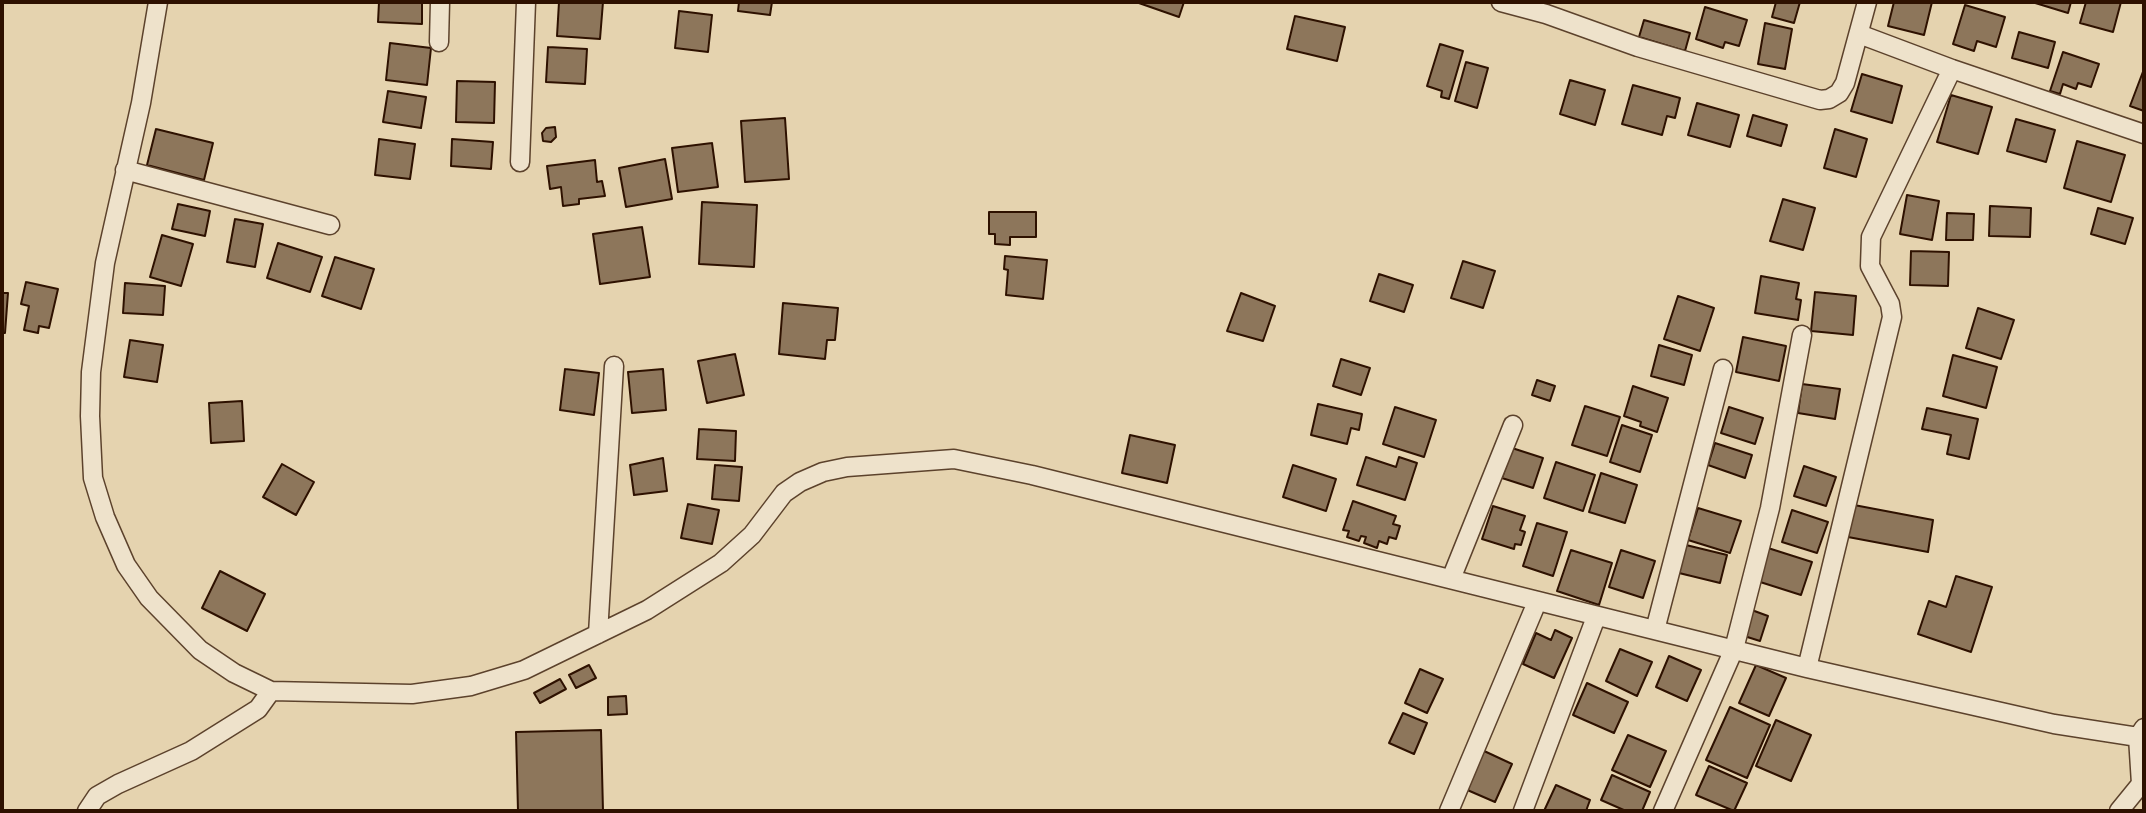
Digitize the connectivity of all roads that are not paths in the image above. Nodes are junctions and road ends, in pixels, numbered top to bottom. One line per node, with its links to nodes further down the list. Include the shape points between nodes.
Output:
1 (158, 2): 11 (street)
2 (440, 2): 7 (street)
3 (526, 2): 10 (street)
4 (1501, 2): 6 (street, via 1820,100 1839,93 1845,83)
5 (1867, 2): 6 (street)
6 (1859, 34): 8 (street)
7 (439, 42)
8 (1952, 69): 9 (street); 23 (street, via 1871,237 1870,266 1892,317)
9 (2144, 134)
10 (520, 162)
11 (125, 170): 12 (street); 24 (street, via 105,263 91,372 93,478 126,565 149,598 200,650)
12 (330, 225)
13 (1802, 335): 22 (street, via 1770,508)
14 (614, 366): 21 (street)
15 (1723, 369): 20 (street)
16 (1513, 425): 17 (street)
17 (1451, 579): 18 (street); 21 (street, via 954,459 847,467 800,482 721,563)
18 (1537, 602): 19 (street); 27 (street)
19 (1596, 617): 20 (street); 28 (street)
20 (1655, 630): 22 (street)
21 (598, 634): 24 (street, via 524,670 471,686 412,694)
22 (1734, 649): 23 (street); 29 (street)
23 (1807, 668): 25 (street, via 2054,724)
24 (271, 691): 26 (street, via 258,709 191,751 107,790)
25 (2141, 732): 30 (street, via 2141,784)
26 (87, 811)
27 (1449, 811)
28 (1523, 811)
29 (1663, 811)
30 (2119, 811)

